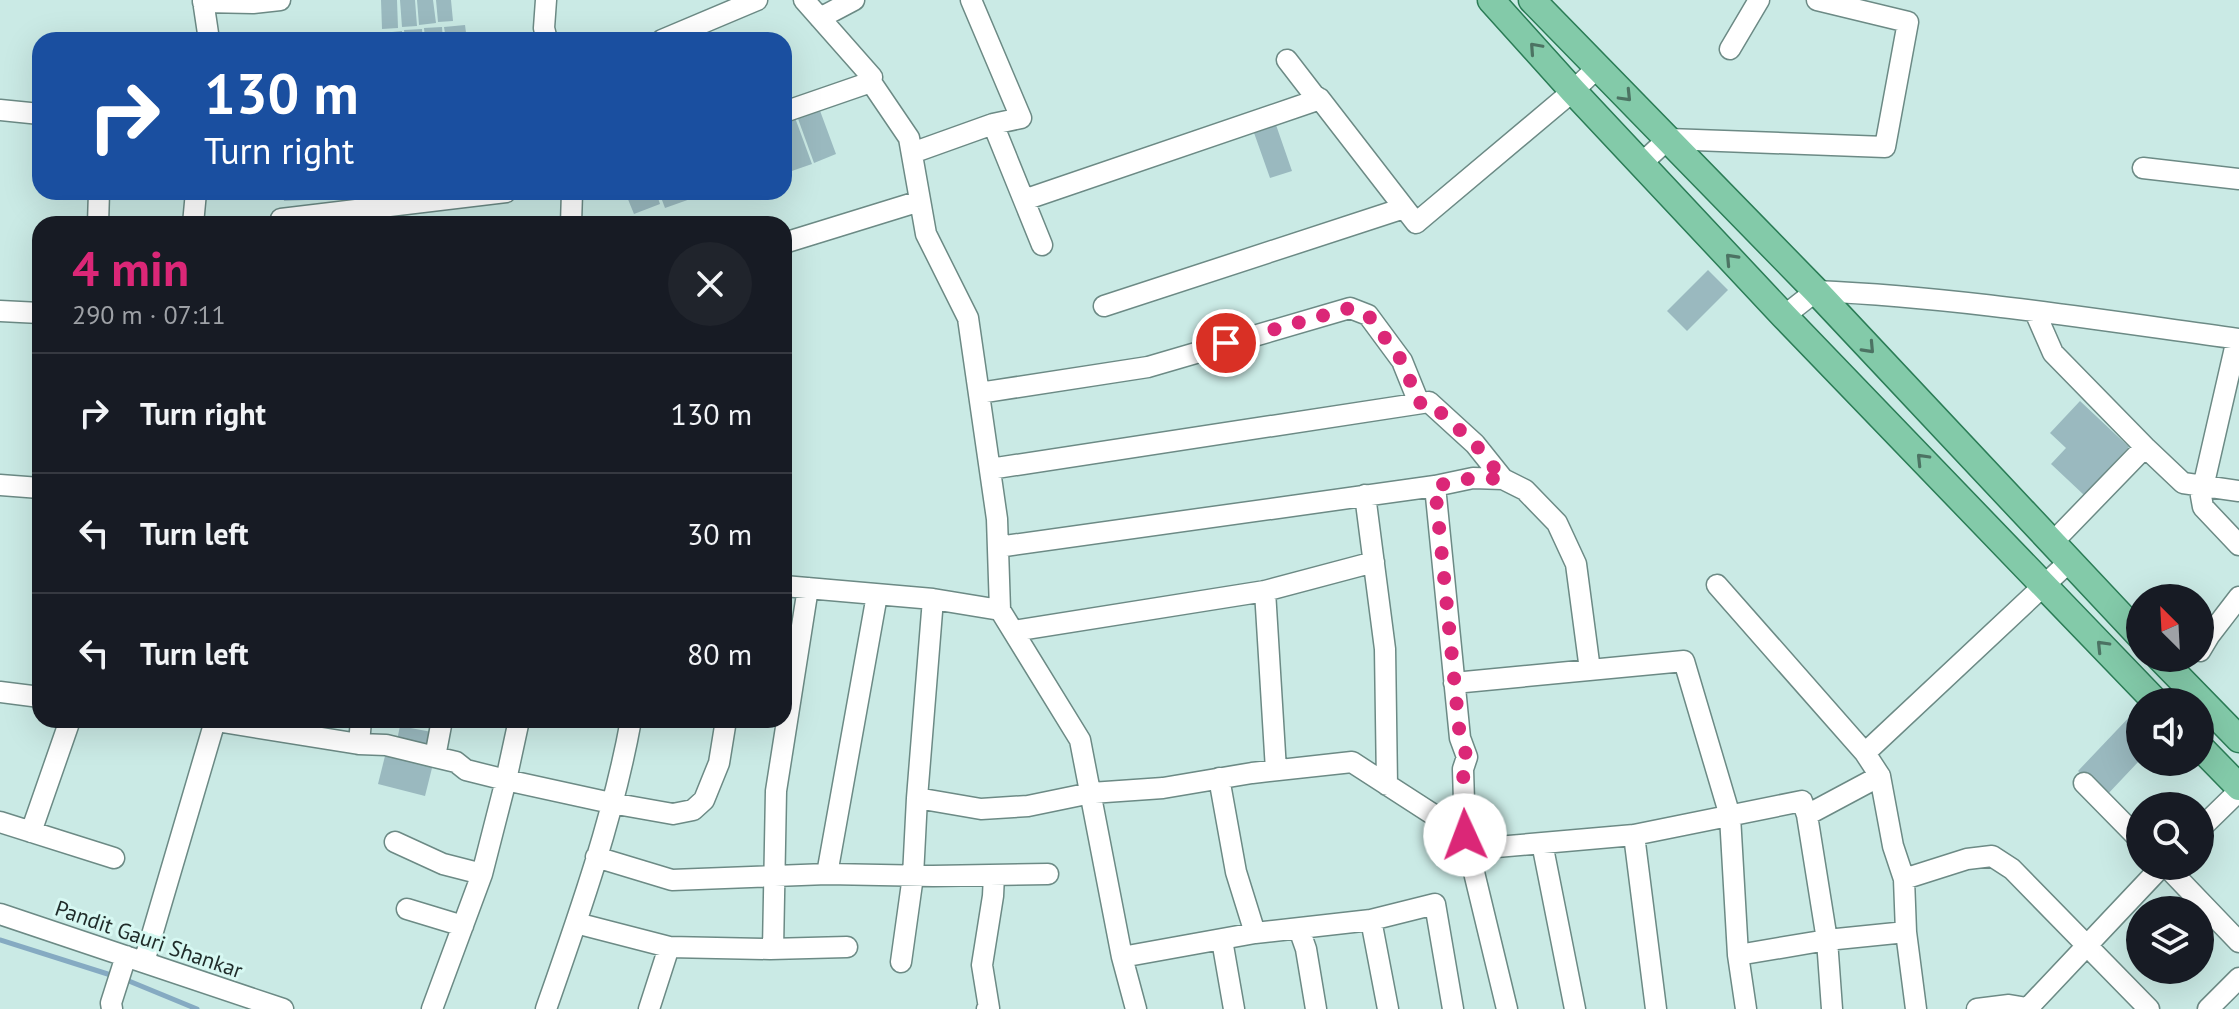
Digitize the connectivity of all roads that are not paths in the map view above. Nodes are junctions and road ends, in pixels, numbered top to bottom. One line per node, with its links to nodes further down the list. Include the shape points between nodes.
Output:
1 (280, 0): 11 (street)
2 (546, 0): 14 (street)
3 (757, 0): 15 (street)
4 (804, 0): 12 (street)
5 (854, 0): 12 (street)
6 (971, 0): 25 (street, via 1021,118)
7 (1491, 0): 20 (main road, one-way to 7)
8 (1532, 0): 18 (main road)
9 (1759, 0): 16 (street)
10 (1817, 0): 26 (street, via 1908,22 1885,147)
11 (203, 1): 13 (street)
12 (820, 18): 19 (street)
13 (208, 32)
14 (545, 32)
15 (681, 32)
16 (1730, 49)
17 (1287, 60): 21 (street)
18 (1598, 67): 20 (street); 26 (main road, one-way to 26)
19 (871, 82): 22 (street); 27 (street, via 909,138)
20 (1573, 91): 28 (main road); 34 (street, via 1416,223)
21 (1320, 99): 32 (street); 34 (street)
22 (792, 109)
23 (0, 110): 24 (street)
24 (32, 113)
25 (993, 124): 27 (street); 32 (street)
26 (1668, 139): 28 (street); 38 (main road)
27 (912, 153): 33 (street)
28 (1642, 163): 43 (main road, one-way to 28)
29 (2143, 168): 30 (street)
30 (2239, 179)
31 (439, 200): 35 (street)
32 (1024, 200): 37 (street)
33 (920, 201): 36 (street); 45 (street, via 926,234 968,318)
34 (1404, 208): 39 (street)
35 (306, 216)
36 (792, 241)
37 (1042, 245)
38 (1816, 291): 41 (street); 43 (street); 58 (main road, one-way to 58)
39 (1104, 306)
40 (0, 311): 42 (street)
41 (2035, 312): 44 (street); 47 (street, via 2053,353)
42 (32, 313)
43 (1784, 316): 61 (main road, one-way to 43)
44 (2238, 339): 53 (street)
45 (979, 393): 46 (street, via 1148,367 1350,308 1368,315 1394,349); 48 (street)
46 (1419, 403): 48 (street); 49 (street, via 1429,402 1475,444)
47 (2145, 447): 53 (street, via 2183,483); 58 (street)
48 (990, 469): 57 (street)
49 (1503, 479): 51 (street, via 1473,478); 72 (street, via 1525,490 1557,523 1576,564)
50 (0, 485): 52 (street)
51 (1435, 486): 55 (street); 76 (street)
52 (32, 487)
53 (2202, 487): 54 (street); 56 (street, via 2203,507)
54 (2239, 491)
55 (1365, 495): 57 (street); 59 (street)
56 (2239, 545)
57 (998, 547): 68 (street)
58 (2061, 551): 61 (street); 69 (main road)
59 (1374, 562): 64 (street); 100 (street, via 1385,649)
60 (1717, 585): 92 (street)
61 (2043, 585): 77 (main road, one-way to 61); 92 (street)
62 (792, 587): 63 (street)
63 (808, 588): 65 (street); 78 (street)
64 (1265, 591): 71 (street); 95 (street)
65 (877, 595): 67 (street); 118 (street)
66 (2239, 597): 70 (street)
67 (933, 599): 68 (street); 103 (street)
68 (1000, 610): 71 (street)
69 (2126, 621)
70 (2214, 630)
71 (1014, 631): 102 (street, via 1080,740)
72 (1590, 670): 76 (street); 107 (street, via 1684,661)
73 (2173, 672): 75 (main road)
74 (2187, 672): 75 (street)
75 (2182, 681): 90 (main road)
76 (1454, 683): 111 (street, via 1467,757)
77 (2142, 688)
78 (792, 690)
79 (0, 692): 80 (street)
80 (32, 696)
81 (67, 728): 110 (street)
82 (209, 728): 143 (street)
83 (261, 728): 91 (street)
84 (360, 728): 91 (street)
85 (440, 728): 93 (street)
86 (517, 728): 98 (street)
87 (629, 728): 104 (street)
88 (725, 728): 104 (street, via 719,763 704,800 693,810 673,814)
89 (786, 728): 121 (street, via 776,791)
90 (2239, 739)
91 (359, 744): 93 (street)
92 (1865, 753): 96 (street)
93 (435, 757): 98 (street)
94 (2214, 762): 101 (main road)
95 (1276, 770): 97 (street); 100 (street, via 1352,762)
96 (1880, 776): 105 (street); 123 (street)
97 (1219, 778): 102 (street); 133 (street, via 1236,872)
98 (506, 780): 104 (street); 117 (street)
99 (2084, 783): 109 (street)
100 (1387, 785): 111 (street)
101 (2239, 789): 106 (street)
102 (1091, 793): 103 (street, via 981,809); 142 (street)
103 (917, 798): 122 (street)
104 (611, 803): 115 (street)
105 (1807, 815): 107 (street, via 1802,801); 135 (street)
106 (2214, 815)
107 (1730, 816): 112 (street); 141 (street)
108 (0, 822): 110 (street)
109 (2126, 826)
110 (31, 832): 116 (street)
111 (1465, 835): 114 (street, via 1485,848); 158 (street)
112 (1634, 835): 114 (street); 160 (street)
113 (395, 842): 117 (street, via 443,864)
114 (1542, 843): 159 (street)
115 (596, 857): 121 (street, via 672,880); 129 (street)
116 (114, 858)
117 (482, 874): 130 (street)
118 (827, 874): 121 (street); 122 (street)
119 (1048, 874): 120 (street)
120 (994, 875): 122 (street); 152 (street, via 982,965)
121 (776, 876): 140 (street)
122 (913, 876): 144 (street)
123 (1904, 879): 132 (street); 137 (street, via 1992,856 2012,869)
124 (2150, 880): 137 (street)
125 (2178, 880): 136 (street)
126 (407, 909): 130 (street)
127 (0, 914): 143 (street, Pandit Gauri Shankar)
128 (1371, 920): 131 (street); 156 (street); 157 (street, via 1435,904)
129 (576, 923): 138 (street); 150 (street)
130 (463, 926): 149 (street)
131 (1299, 929): 133 (street); 155 (street)
132 (1906, 932): 135 (street); 163 (street)
133 (1255, 933): 134 (street)
134 (1222, 940): 142 (street); 154 (street)
135 (1827, 940): 141 (street); 162 (street)
136 (2239, 942)
137 (2086, 944): 147 (street); 165 (street)
138 (669, 947): 140 (street); 151 (street)
139 (847, 947): 140 (street)
140 (773, 949)
141 (1738, 955): 161 (street)
142 (1122, 957): 153 (street)
143 (131, 961): 146 (street); 148 (street, Pandit Gauri Shankar)
144 (901, 962)
145 (2239, 978): 166 (street)
146 (112, 1006)
147 (2027, 1008): 164 (street)
148 (283, 1009)
149 (432, 1009)
150 (546, 1009)
151 (649, 1009)
152 (987, 1009)
153 (1136, 1009)
154 (1234, 1009)
155 (1316, 1009)
156 (1388, 1009)
157 (1453, 1009)
158 (1507, 1009)
159 (1575, 1009)
160 (1656, 1009)
161 (1746, 1009)
162 (1832, 1009)
163 (1916, 1009)
164 (1977, 1009)
165 (2149, 1009)
166 (2208, 1009)

